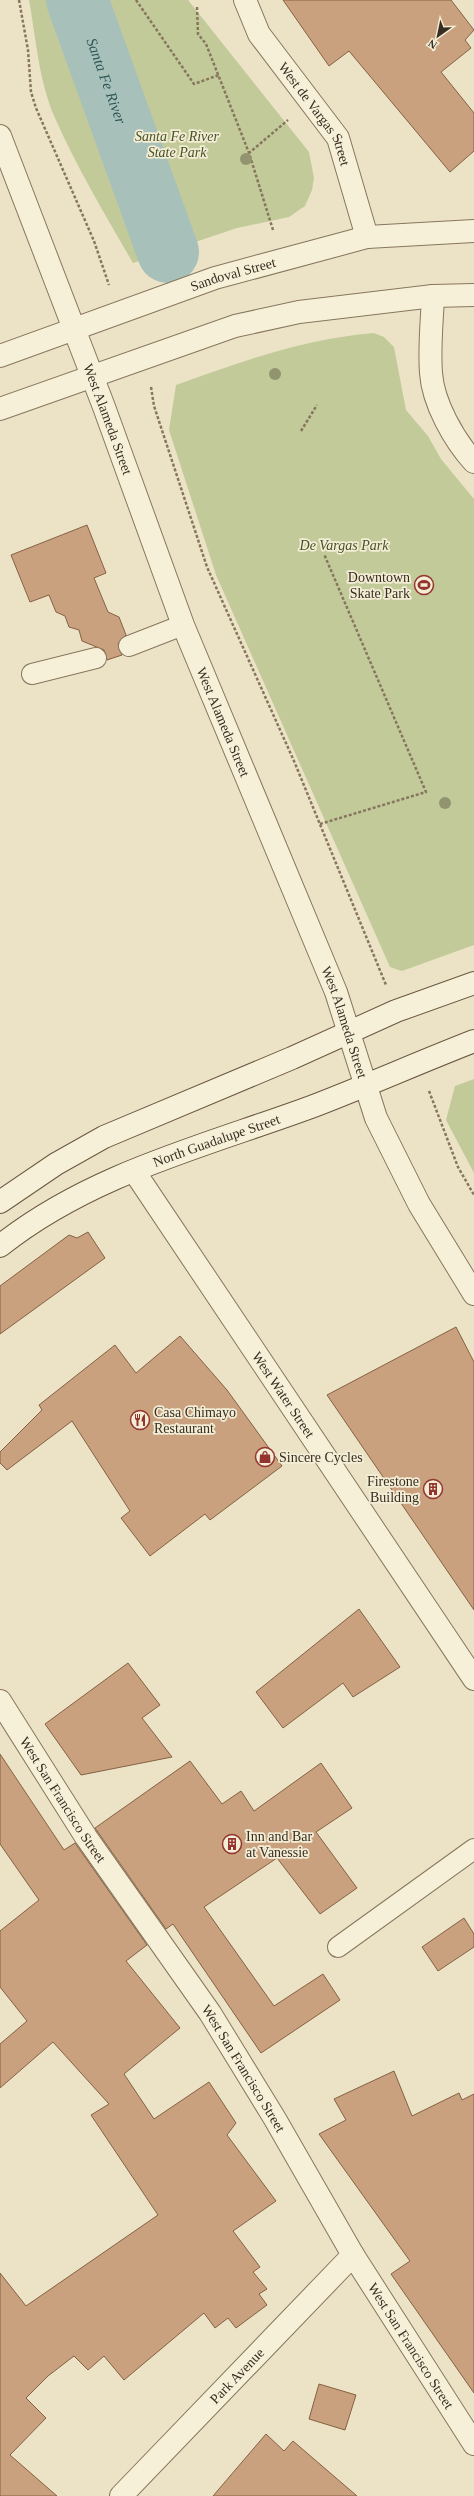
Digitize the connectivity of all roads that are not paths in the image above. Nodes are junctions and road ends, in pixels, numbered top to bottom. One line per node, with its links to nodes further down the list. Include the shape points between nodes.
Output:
1 (246, 0): 4 (street, West de Vargas Street, via 259,34 338,138)
2 (0, 136): 7 (street, West Alameda Street)
3 (474, 231): 4 (street, Sandoval Street)
4 (367, 237): 7 (street, Sandoval Street, via 215,278)
5 (474, 295): 6 (street)
6 (433, 296): 9 (street, via 299,312 235,326); 11 (street, via 431,374 442,413 461,448)
7 (74, 328): 8 (street, Sandoval Street); 9 (street, West Alameda Street)
8 (0, 356)
9 (92, 376): 10 (street); 12 (street, West Alameda Street)
10 (0, 409)
11 (474, 462)
12 (183, 625): 13 (lane); 17 (street, West Alameda Street, via 336,992)
13 (129, 646)
14 (96, 658): 15 (lane)
15 (32, 674)
16 (474, 983): 17 (street, via 422,1001)
17 (349, 1032): 19 (street, West Alameda Street); 21 (street, via 104,1137 56,1164)
18 (474, 1041): 19 (street, North Guadalupe Street)
19 (365, 1084): 20 (street, North Guadalupe Street); 23 (street, West Alameda Street, via 376,1118 399,1167)
20 (134, 1171): 22 (street, North Guadalupe Street, via 71,1199 21,1229); 24 (street, West Water Street)
21 (0, 1202)
22 (0, 1246)
23 (474, 1294)
24 (472, 1670)
25 (0, 1701): 28 (street, West San Francisco Street, via 86,1837 210,2013 275,2119)
26 (474, 1849): 27 (lane)
27 (338, 1947)
28 (352, 2255): 29 (street, West San Francisco Street); 30 (street, Park Avenue)
29 (474, 2444)
30 (121, 2496)

